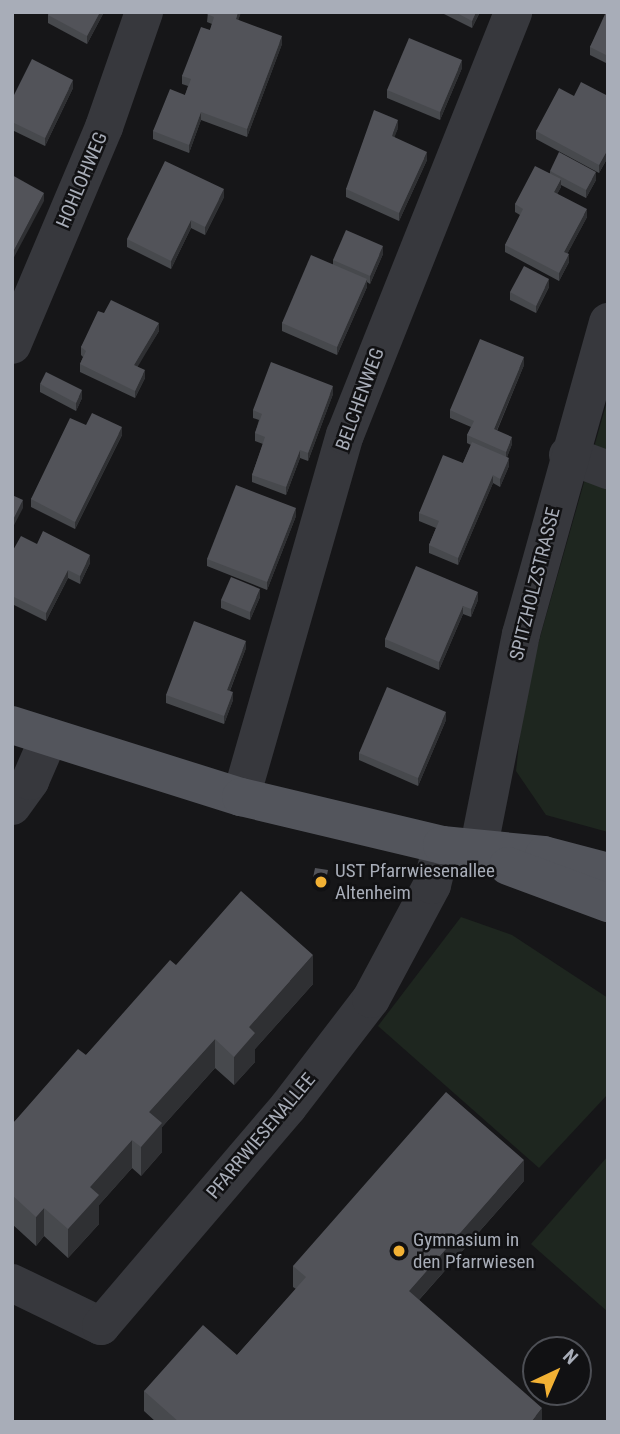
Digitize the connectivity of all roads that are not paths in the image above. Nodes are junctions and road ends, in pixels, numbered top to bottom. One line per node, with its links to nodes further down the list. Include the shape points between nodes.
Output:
1 (144, 12): 4 (street, HOHLOHWEG, via 104,127)
2 (513, 12): 9 (street, BELCHENWEG, via 345,435)
3 (608, 322): 5 (street, SPITZHOLZSTRASSE)
4 (12, 345)
5 (569, 454): 6 (street); 11 (street, SPITZHOLZSTRASSE)
6 (608, 470)
7 (12, 725): 8 (main road)
8 (49, 737): 9 (main road); 10 (street, via 30,781)
9 (241, 797): 11 (main road)
10 (12, 806)
11 (460, 848): 12 (main road, via 544,855); 13 (main road); 14 (street, PFARRWIESENALLEE, via 432,885 371,999 288,1107 102,1326)
12 (608, 872)
13 (608, 903)
14 (12, 1283)

